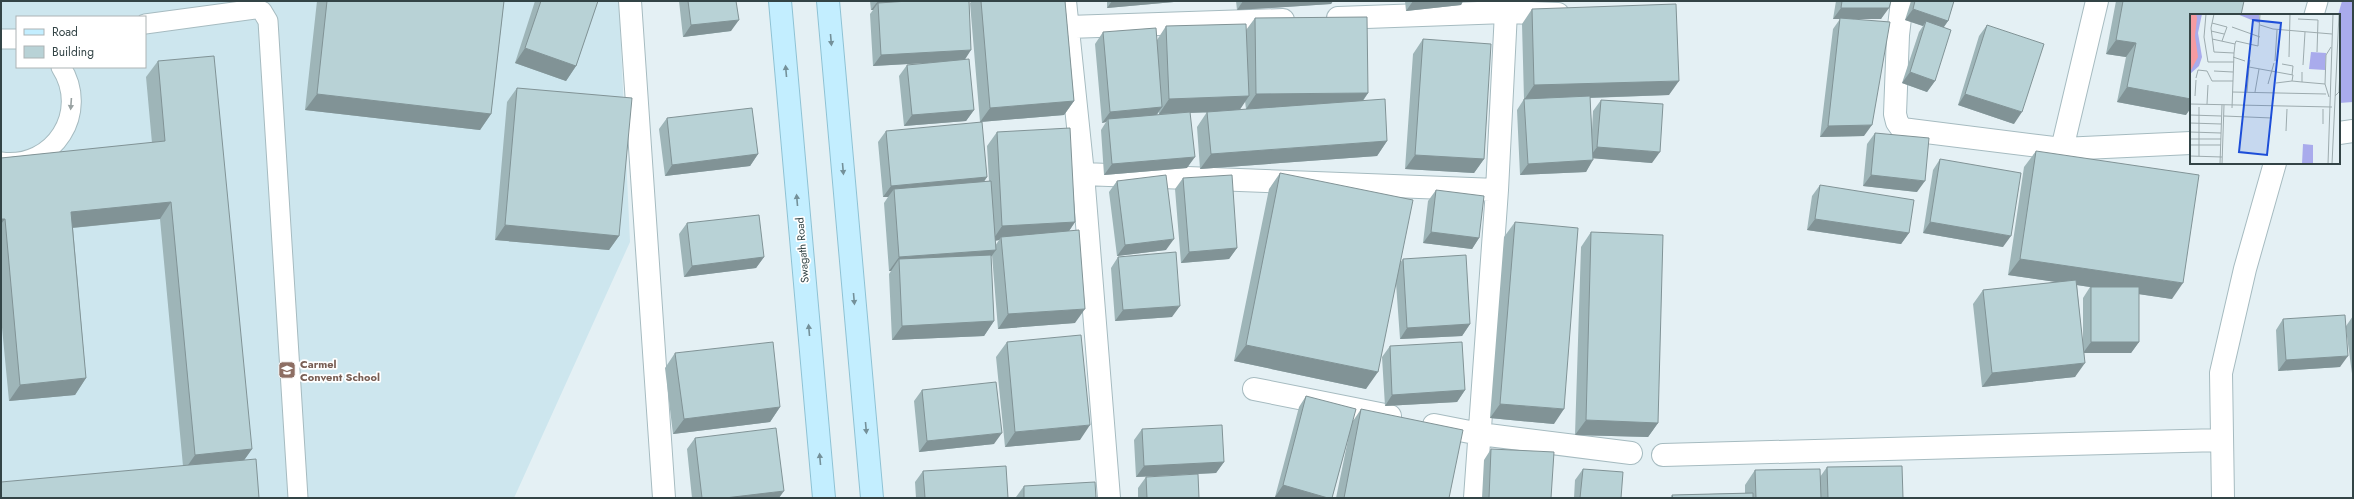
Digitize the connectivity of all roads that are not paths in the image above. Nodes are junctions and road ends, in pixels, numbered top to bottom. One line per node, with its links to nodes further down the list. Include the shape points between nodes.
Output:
1 (630, 1): 30 (street)
2 (780, 1): 31 (main road, Swagath Road, one-way to 2)
3 (828, 1): 32 (main road, one-way to 32)
4 (1065, 1): 12 (street)
5 (1902, 1): 19 (street, via 1895,114 1902,129)
6 (2097, 1): 19 (street)
7 (2318, 1): 9 (lane)
8 (1506, 12): 10 (street); 12 (street); 23 (street)
9 (2314, 14)
10 (1581, 16)
11 (146, 24): 29 (lane, via 256,9 262,11 268,21)
12 (1068, 27): 22 (street)
13 (1, 39): 14 (lane)
14 (16, 39)
15 (62, 68): 20 (lane, one-way to 20, via 67,76 72,96 70,116 62,134 49,150 32,160 12,164)
16 (2353, 131): 17 (street)
17 (2340, 133)
18 (2190, 143): 19 (street)
19 (2062, 149)
20 (1, 162)
21 (2275, 164): 26 (street, via 2244,269 2221,373)
22 (1083, 174): 23 (street); 33 (street)
23 (1497, 190): 25 (street)
24 (1254, 389): 25 (street)
25 (1480, 434): 27 (street); 34 (street)
26 (2221, 440): 28 (street); 35 (street)
27 (1631, 453)
28 (1663, 455)
29 (298, 498)
30 (664, 498)
31 (824, 498)
32 (872, 498)
33 (1109, 498)
34 (1475, 498)
35 (2223, 498)

